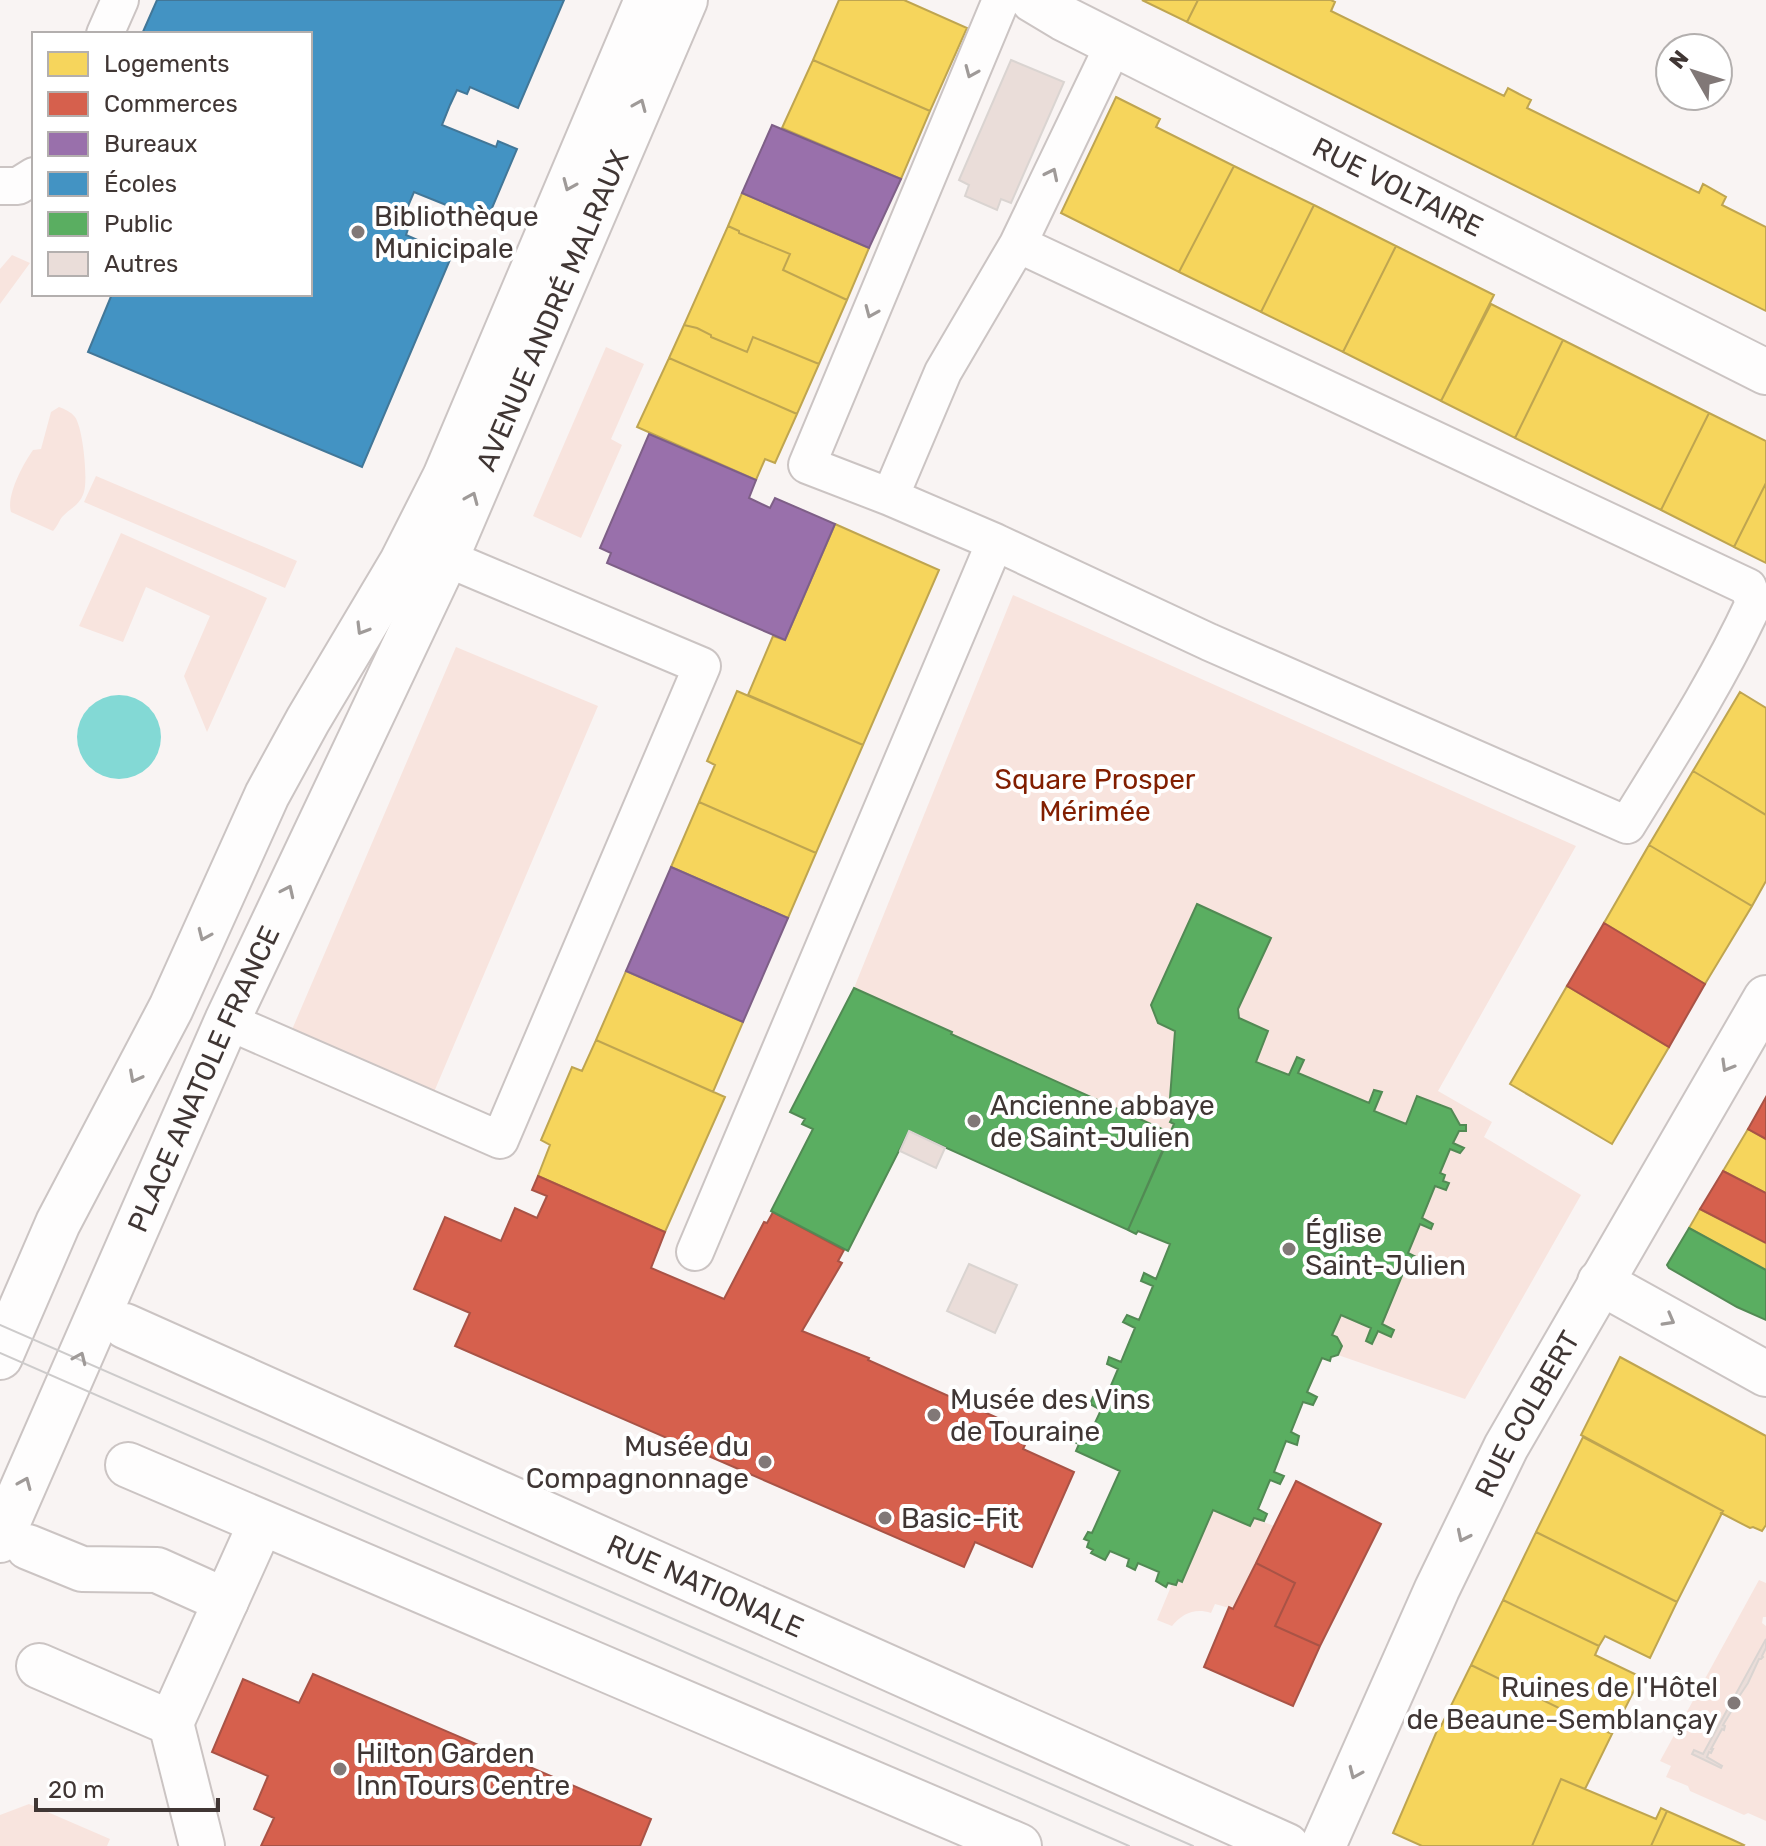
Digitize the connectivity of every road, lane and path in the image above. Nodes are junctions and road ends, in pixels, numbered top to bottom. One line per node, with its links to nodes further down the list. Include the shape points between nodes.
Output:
1 (120, 0): 5 (lane)
2 (647, 0): 14 (street, AVENUE ANDRÉ MALRAUX, one-way to 14, via 445,477)
3 (685, 0): 13 (street, AVENUE ANDRÉ MALRAUX, one-way to 3)
4 (1030, 1): 6 (street, RUE VOLTAIRE); 11 (lane, one-way to 11, via 807,465)
5 (106, 32)
6 (1114, 44): 9 (lane, one-way to 6); 10 (street, RUE VOLTAIRE)
7 (32, 177): 8 (lane, via 18,186)
8 (0, 186)
9 (1018, 244): 11 (lane, via 943,372); 12 (lane, via 1733,579 1748,587 1754,603 1699,710 1627,825)
10 (1766, 372)
11 (890, 497): 12 (lane)
12 (995, 542): 18 (lane)
13 (446, 558): 15 (street, AVENUE ANDRÉ MALRAUX); 17 (lane, via 702,666 500,1140)
14 (402, 562): 21 (street, PLACE ANATOLE FRANCE, one-way to 21, via 267,795 171,1008 58,1223)
15 (416, 620): 17 (street, PLACE ANATOLE FRANCE, one-way to 15)
16 (1766, 998): 19 (street, RUE COLBERT, one-way to 19)
17 (227, 1021): 25 (street, PLACE ANATOLE FRANCE, one-way to 17)
18 (695, 1252)
19 (1600, 1282): 22 (street, one-way to 22); 32 (street, RUE COLBERT, one-way to 32, via 1499,1461)
20 (125, 1326): 31 (street, RUE NATIONALE)
21 (0, 1357)
22 (1766, 1374)
23 (128, 1465): 24 (street)
24 (261, 1523): 26 (street); 30 (street)
25 (14, 1544): 26 (street, via 82,1569 157,1570)
26 (226, 1601): 28 (street)
27 (39, 1666): 28 (street)
28 (171, 1723): 29 (street)
29 (202, 1846)
30 (1019, 1846)
31 (1287, 1846)
32 (1323, 1846)

